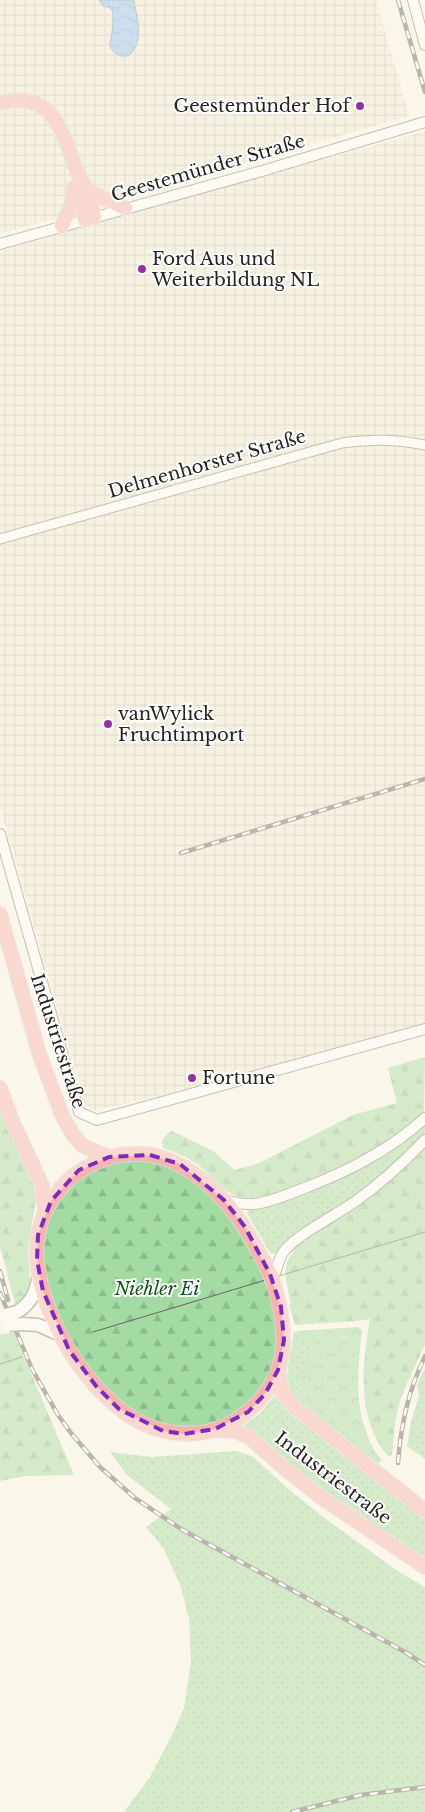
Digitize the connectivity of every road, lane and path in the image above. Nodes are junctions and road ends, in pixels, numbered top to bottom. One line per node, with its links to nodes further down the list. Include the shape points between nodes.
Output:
1 (413, 0): 2 (street)
2 (425, 45)
3 (0, 103): 5 (highway, via 22,100 42,106 61,129)
4 (425, 122): 7 (street, Geestemünder Straße)
5 (76, 173): 6 (highway); 8 (highway); 9 (highway, via 73,201)
6 (86, 190): 7 (highway); 8 (highway)
7 (125, 208): 8 (street, Geestemünder Straße)
8 (90, 218): 9 (street, Geestemünder Straße)
9 (62, 226): 10 (street, Geestemünder Straße)
10 (0, 244)
11 (425, 445): 12 (street, Delmenhorster Straße, via 373,439 342,443)
12 (0, 540)
13 (0, 834): 15 (street, Industriestraße, via 79,1112 97,1120)
14 (0, 914): 19 (highway, Industriestraße, via 39,1053 62,1115 82,1146)
15 (425, 1029)
16 (0, 1088): 21 (highway, via 42,1185)
17 (425, 1118): 20 (street, via 377,1155 328,1179 253,1204)
18 (425, 1140): 23 (street, via 357,1201 287,1248)
19 (109, 1157): 20 (highway, via 125,1154 155,1156 180,1164); 21 (highway, via 90,1164 59,1188)
20 (224, 1200): 23 (highway, via 245,1227)
21 (43, 1216): 22 (highway, via 36,1248)
22 (39, 1275): 24 (main road, via 30,1302); 25 (highway)
23 (273, 1277): 26 (highway, via 284,1328)
24 (9, 1320): 25 (main road, via 38,1325)
25 (61, 1335): 27 (highway, via 79,1366 119,1409 148,1427 176,1434)
26 (278, 1370): 27 (highway, via 265,1394 248,1412); 28 (highway, Industriestraße, via 282,1392 292,1404)
27 (204, 1432): 29 (highway, Industriestraße, via 235,1431 249,1437 322,1498)
28 (425, 1511)
29 (425, 1567)

